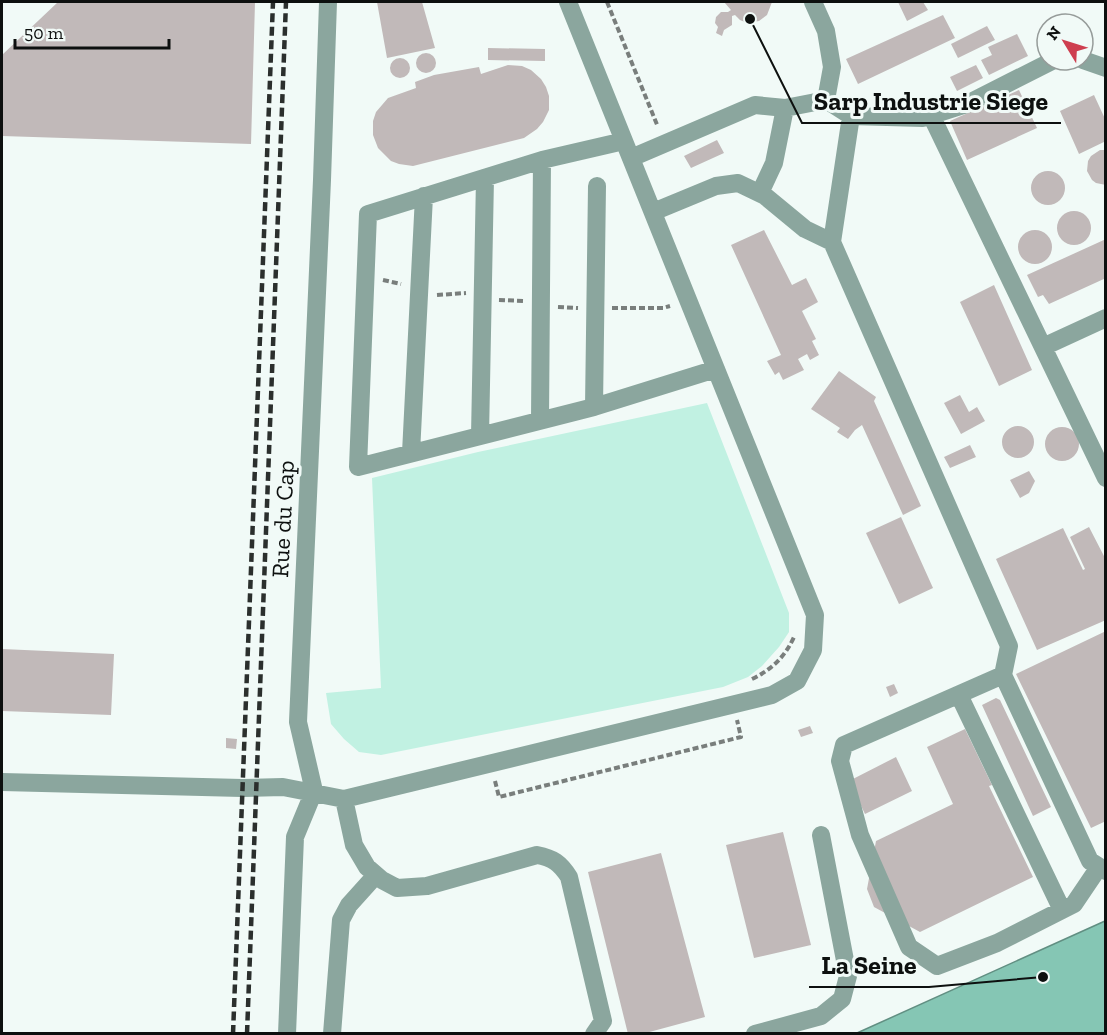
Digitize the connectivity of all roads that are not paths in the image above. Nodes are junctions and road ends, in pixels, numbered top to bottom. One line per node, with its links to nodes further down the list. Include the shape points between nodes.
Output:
1 (328, 2): 28 (street, Rue du Cap, via 298,722)
2 (568, 2): 9 (street)
3 (813, 2): 5 (street, via 826,32 832,67)
4 (1035, 70): 7 (street, via 967,104)
5 (826, 100): 6 (street); 8 (street)
6 (785, 108): 9 (street, via 755,105); 13 (street, via 774,164)
7 (931, 115): 8 (street); 18 (street)
8 (851, 116): 16 (street)
9 (627, 149): 10 (street); 15 (street)
10 (542, 160): 11 (street); 21 (street)
11 (485, 178): 14 (street); 22 (street)
12 (597, 186): 20 (street)
13 (760, 193): 15 (street, via 738,183 716,186); 16 (street, via 805,229)
14 (424, 196): 23 (street); 23 (street, via 368,214 358,467)
15 (652, 212): 19 (street)
16 (832, 242): 25 (street, via 1009,646)
17 (1106, 318): 18 (street)
18 (1043, 347): 24 (street)
19 (716, 369): 20 (street); 29 (street, via 815,615 813,651 797,681 772,695)
20 (594, 406): 21 (street)
21 (540, 420): 22 (street)
22 (480, 436): 23 (street)
23 (411, 453)
24 (1106, 478)
25 (1003, 675): 26 (street); 31 (street, via 1090,861)
26 (959, 695): 33 (street); 33 (street, via 844,745 840,761 860,835 909,947 937,966)
27 (2, 782): 28 (street, via 283,787)
28 (314, 791): 29 (street); 34 (street, via 295,837)
29 (344, 799): 32 (street, via 354,846)
30 (821, 835): 37 (street, via 848,976 842,999 821,1016)
31 (1102, 869): 33 (street, via 1074,904)
32 (376, 875): 35 (street, via 341,920); 36 (street, via 397,888 428,886 537,855 562,866 603,1021)
33 (1062, 910)
34 (287, 1034)
35 (332, 1034)
36 (594, 1034)
37 (755, 1034)

